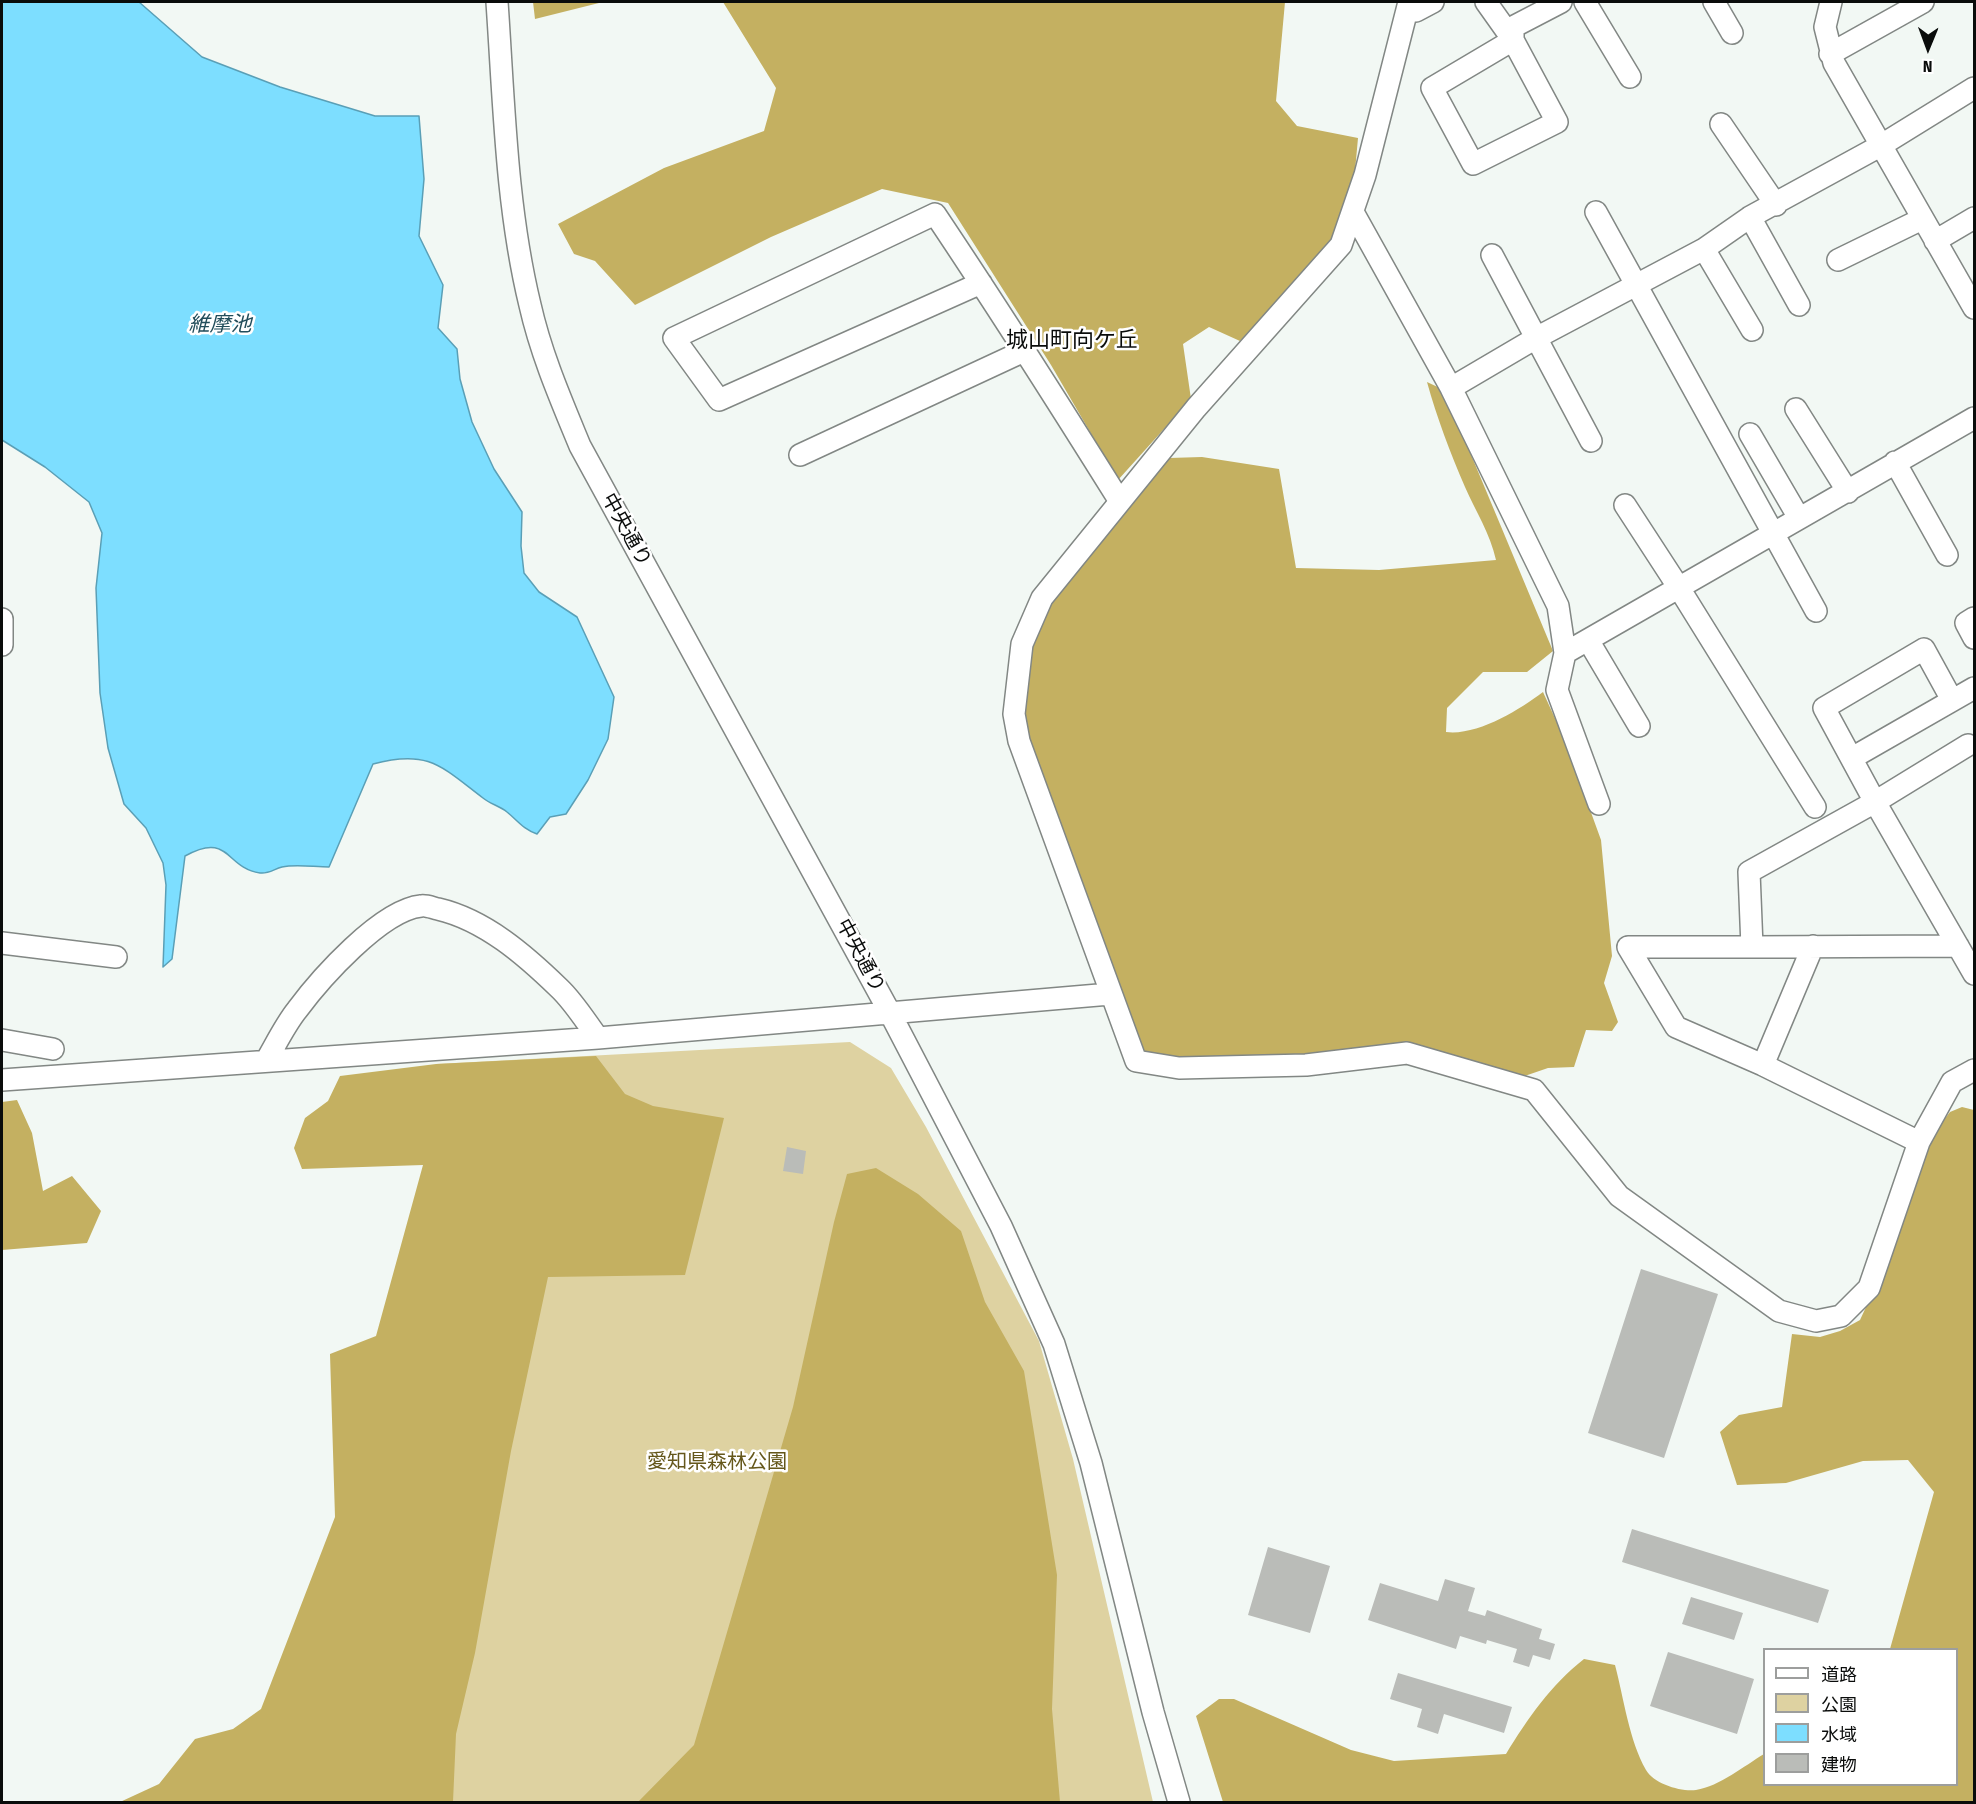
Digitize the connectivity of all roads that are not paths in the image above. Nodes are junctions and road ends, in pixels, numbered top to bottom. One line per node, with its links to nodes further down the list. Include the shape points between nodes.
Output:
1 (497, 2): 70 (street, 中央通り, via 515,229 548,369 580,446)
2 (1433, 2): 9 (street, via 1416,11)
3 (1486, 2): 11 (street)
4 (1561, 2): 11 (street, via 1513,27)
5 (1585, 2): 13 (street)
6 (1714, 2): 10 (street)
7 (1831, 2): 12 (street, via 1825,27)
8 (1923, 2): 12 (street)
9 (1408, 4): 18 (street)
10 (1732, 33)
11 (1513, 40): 11 (street, via 1557,122 1473,164 1432,88)
12 (1830, 54): 16 (street)
13 (1630, 77)
14 (1974, 88): 16 (street)
15 (1721, 124): 17 (street)
16 (1880, 146): 17 (street); 22 (street)
17 (1776, 205): 20 (street)
18 (1353, 212): 34 (street); 42 (street, via 1341,245)
19 (1596, 212): 28 (street)
20 (1750, 217): 24 (street); 29 (street)
21 (1974, 218): 23 (street)
22 (1922, 219): 23 (street); 26 (street)
23 (1935, 241): 30 (street)
24 (1704, 249): 28 (street); 31 (street)
25 (1492, 255): 32 (street)
26 (1838, 260)
27 (981, 283): 27 (street, via 719,400 674,338 935,214); 33 (street)
28 (1636, 285): 32 (street); 45 (street)
29 (1799, 305)
30 (1974, 308)
31 (1752, 330)
32 (1536, 338): 34 (street); 38 (street)
33 (1026, 350): 39 (street); 42 (street)
34 (1451, 388): 54 (street, via 1558,606)
35 (1796, 409): 41 (street)
36 (1974, 418): 40 (street)
37 (1749, 434): 44 (street)
38 (1591, 441)
39 (800, 455)
40 (1895, 462): 41 (street); 46 (street)
41 (1848, 492): 44 (street)
42 (1119, 500): 69 (street, via 1042,598 1022,645 1014,714 1019,741)
43 (1625, 505): 47 (street)
44 (1799, 518): 45 (street)
45 (1772, 534): 47 (street); 48 (street)
46 (1947, 555)
47 (1679, 588): 52 (street); 62 (street)
48 (1816, 611)
49 (1974, 618): 51 (street, via 1966,623)
50 (2, 619): 53 (street)
51 (1974, 638)
52 (1588, 640): 54 (street); 57 (street)
53 (2, 645)
54 (1565, 653): 61 (street, via 1557,690)
55 (1974, 688): 56 (street)
56 (1952, 700): 59 (street); 59 (street, via 1924,649 1824,708)
57 (1639, 726)
58 (1968, 745): 60 (street)
59 (1852, 758): 60 (street)
60 (1875, 802): 64 (street, via 1749,872); 66 (street)
61 (1599, 804)
62 (1815, 807)
63 (2, 944): 67 (street)
64 (1752, 946): 65 (street); 75 (street, via 1628,947 1676,1027)
65 (1813, 946): 66 (street); 75 (street)
66 (1959, 946): 68 (street)
67 (116, 957)
68 (1974, 974)
69 (1110, 994): 70 (street); 78 (street, via 1136,1061 1179,1068 1306,1065 1407,1053 1534,1090 1619,1196 1779,1311 1816,1321 1841,1316 1869,1288)
70 (890, 1013): 71 (street); 79 (street, 中央通り, via 1001,1226 1054,1344 1090,1463)
71 (598, 1038): 74 (street); 74 (street, via 560,988 506,942 453,913 421,905 393,916 367,935 323,978 295,1011)
72 (2, 1040): 73 (street)
73 (53, 1049)
74 (266, 1060): 77 (street)
75 (1763, 1065): 78 (street)
76 (1974, 1070): 78 (street, via 1952,1082)
77 (2, 1080)
78 (1919, 1142)
79 (1179, 1803)

